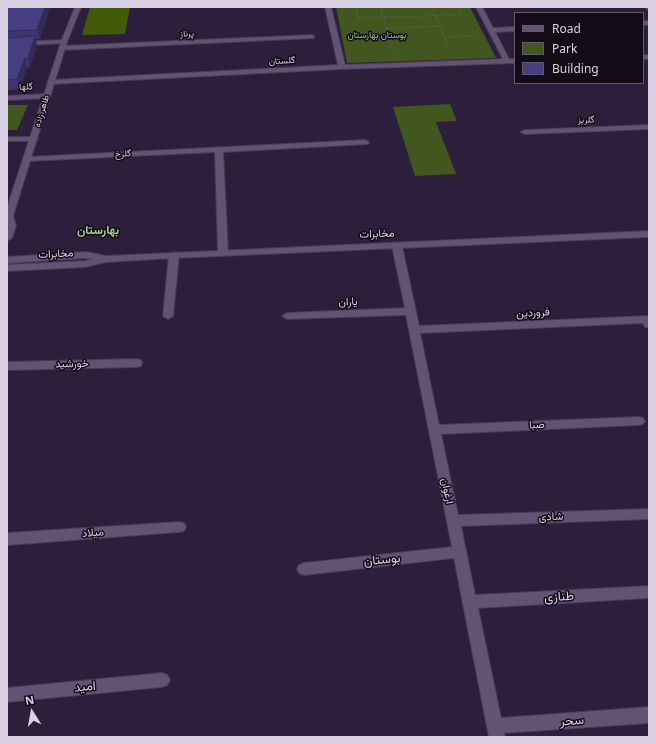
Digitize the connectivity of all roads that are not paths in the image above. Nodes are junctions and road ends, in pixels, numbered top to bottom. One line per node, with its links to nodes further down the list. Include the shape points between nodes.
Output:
1 (78, 7): 8 (street, طاهر زاده)
2 (328, 7): 10 (street)
3 (479, 7): 5 (street)
4 (514, 29): 5 (street)
5 (491, 30): 9 (street)
6 (312, 37): 8 (street, پرناز)
7 (7, 44): 8 (street, پرناز)
8 (63, 45): 11 (street, طاهر زاده)
9 (511, 61): 10 (street, گلستان)
10 (342, 68): 11 (street, گلستان)
11 (51, 82): 12 (street, طاهر زاده)
12 (46, 96): 13 (street, گلها); 17 (street, طاهر زاده)
13 (7, 98)
14 (649, 127): 15 (street, گلریز)
15 (525, 132)
16 (7, 139): 17 (street)
17 (34, 139): 20 (street, طاهر زاده)
18 (365, 142): 19 (street, گلرخ)
19 (219, 149): 20 (street, گلرخ); 25 (street)
20 (28, 159): 21 (street, طاهر زاده)
21 (8, 217): 23 (street, طاهر زاده, via 11,225)
22 (649, 234): 24 (street, مخابرات)
23 (7, 238)
24 (397, 246): 25 (street, مخابرات); 30 (street, ارغوان)
25 (223, 253): 26 (street, مخابرات)
26 (174, 255): 27 (street, مخابرات); 31 (street)
27 (106, 259): 28 (street, مخابرات, via 86,256); 29 (street, مخابرات, via 85,264)
28 (7, 260)
29 (7, 268)
30 (411, 311): 32 (street, یاران); 34 (street, ارغوان)
31 (168, 316)
32 (287, 316)
33 (649, 325): 34 (street, فروردین, via 646,319)
34 (414, 330): 38 (street, ارغوان)
35 (137, 363): 36 (street, خورشید)
36 (7, 366)
37 (640, 421): 38 (street, صبا)
38 (435, 430): 40 (street, ارغوان)
39 (649, 514): 40 (street, شادی)
40 (453, 521): 43 (street, ارغوان)
41 (179, 527): 42 (street, میلاد)
42 (7, 539)
43 (460, 552): 44 (street, بوستان); 46 (street, ارغوان)
44 (304, 569)
45 (649, 592): 46 (street, طنازی)
46 (470, 602): 50 (street, ارغوان)
47 (162, 680): 48 (street, امید)
48 (7, 695)
49 (649, 715): 50 (street, سحر)
50 (496, 732)

